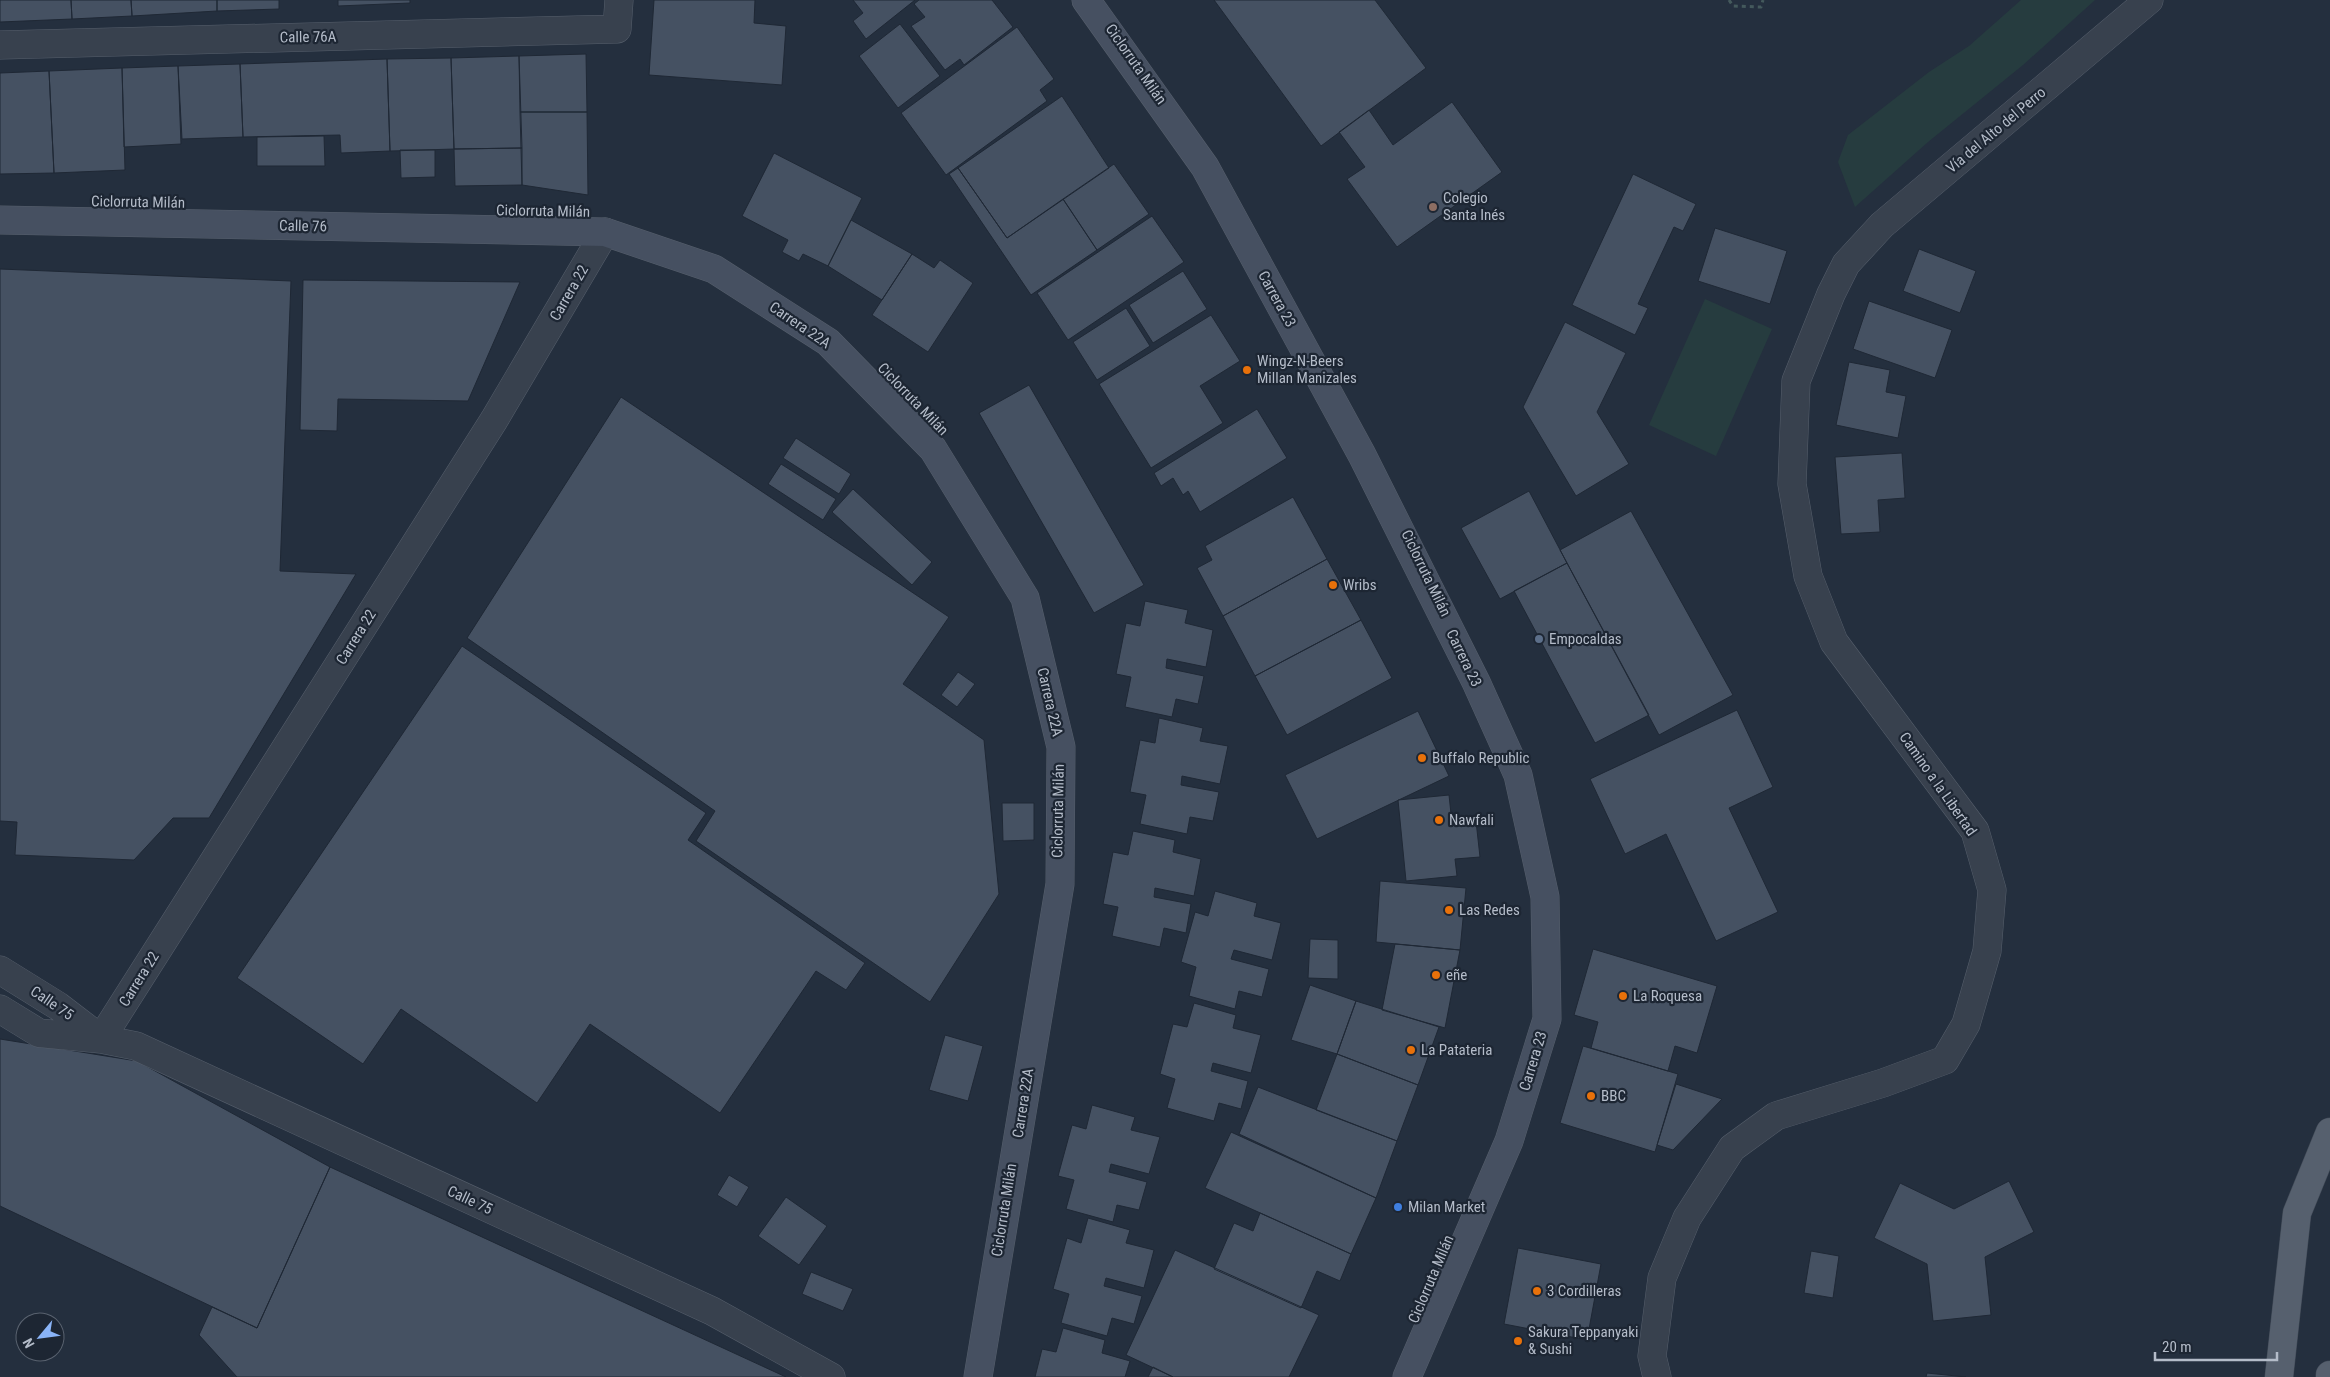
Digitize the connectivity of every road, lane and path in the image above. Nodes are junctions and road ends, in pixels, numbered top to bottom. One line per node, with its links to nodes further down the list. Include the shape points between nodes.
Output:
1 (619, 0): 6 (street, Calle 76A, via 617,28)
2 (1086, 0): 16 (street, Carrera 23, via 1205,167 1362,455 1476,682 1518,775 1546,897 1546,1019 1509,1141)
3 (1729, 0): 4 (path, via 1733,6 1761,7)
4 (1763, 0)
5 (2149, 0): 9 (street, Vía del Alto del Perro, via 1882,225)
6 (0, 44)
7 (0, 220): 8 (street, Calle 76)
8 (605, 232): 12 (street, Carrera 22, via 494,420); 15 (street, Carrera 22A, via 714,269 828,342 933,449 1025,598 1061,747 1060,884)
9 (1846, 264): 17 (street, Camino a la Libertad, via 1796,382 1792,484 1808,576 1834,642 1975,831 1992,890 1987,951 1966,1024 1945,1060 1776,1116 1732,1148 1686,1218 1662,1278 1652,1356)
10 (0, 970): 12 (street, Calle 75, via 58,1006)
11 (0, 1009): 12 (street, Calle 75, via 39,1033)
12 (101, 1039): 14 (street, Calle 75, via 136,1046 712,1311)
13 (2330, 1132): 18 (main road, via 2297,1213)
14 (831, 1377)
15 (978, 1377)
16 (1407, 1377)
17 (1656, 1377)
18 (2279, 1377)

